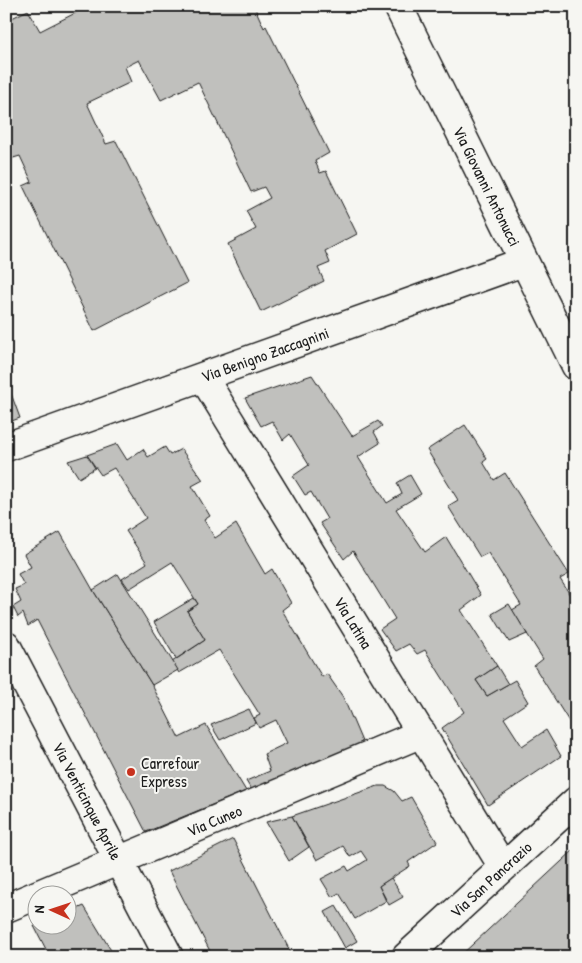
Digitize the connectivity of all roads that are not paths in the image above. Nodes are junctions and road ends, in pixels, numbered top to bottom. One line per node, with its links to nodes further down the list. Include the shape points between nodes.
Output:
1 (398, 6): 2 (street, Via Giovanni Antonucci)
2 (523, 262): 3 (street, Via Giovanni Antonucci); 4 (street, Via Benigno Zaccagnini)
3 (576, 366)
4 (203, 378): 5 (street, Via Benigno Zaccagnini); 7 (street, Via Latina)
5 (6, 447)
6 (6, 645): 9 (street, Via Venticinque Aprile)
7 (422, 733): 9 (street, Via Cuneo); 10 (street, Via Latina)
8 (576, 801): 10 (street, Via San Pancrazio)
9 (119, 860): 11 (street, Via Cuneo); 12 (street, Via Venticinque Aprile)
10 (503, 867): 13 (street, Via San Pancrazio)
11 (6, 908)
12 (169, 957)
13 (406, 957)

